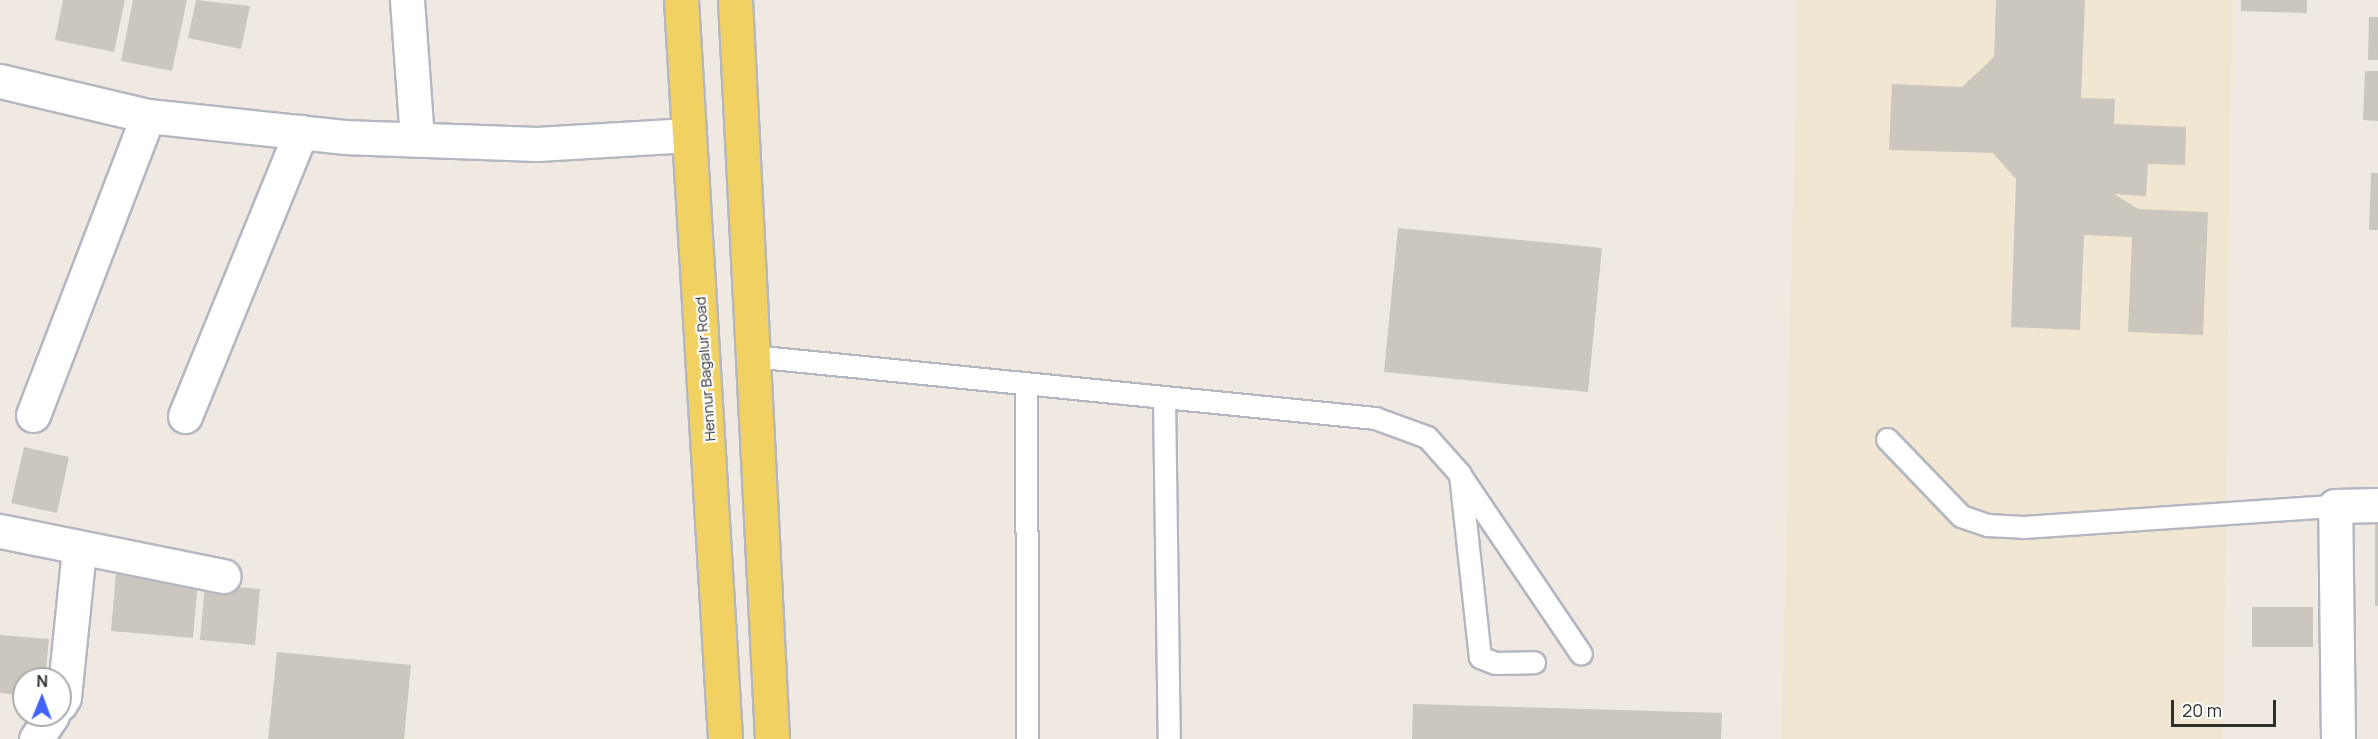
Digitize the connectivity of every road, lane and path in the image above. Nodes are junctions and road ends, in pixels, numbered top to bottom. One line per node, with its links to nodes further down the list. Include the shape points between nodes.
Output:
1 (407, 0): 8 (street)
2 (681, 0): 7 (main road, Hennur Bagalur Road)
3 (735, 0): 9 (main road)
4 (1, 84): 5 (street)
5 (148, 116): 6 (street); 12 (street)
6 (301, 132): 8 (street); 13 (street)
7 (689, 135): 8 (street, via 537,144); 24 (main road, Hennur Bagalur Road, via 706,363)
8 (417, 140)
9 (752, 356): 10 (lane); 25 (main road)
10 (1026, 384): 11 (lane); 26 (lane)
11 (1164, 397): 15 (lane, via 1375,418 1426,437); 27 (lane)
12 (33, 415)
13 (185, 416)
14 (1887, 439): 16 (lane, via 1961,516 1987,525 2024,528)
15 (1460, 474): 21 (lane); 22 (lane, via 1480,657 1495,663)
16 (2335, 506): 17 (street); 28 (street)
17 (2378, 506)
18 (0, 531): 19 (street)
19 (79, 550): 20 (street); 23 (street)
20 (224, 576)
21 (1581, 654)
22 (1534, 662)
23 (67, 667)
24 (725, 739)
25 (772, 739)
26 (1027, 739)
27 (1169, 739)
28 (2338, 739)

